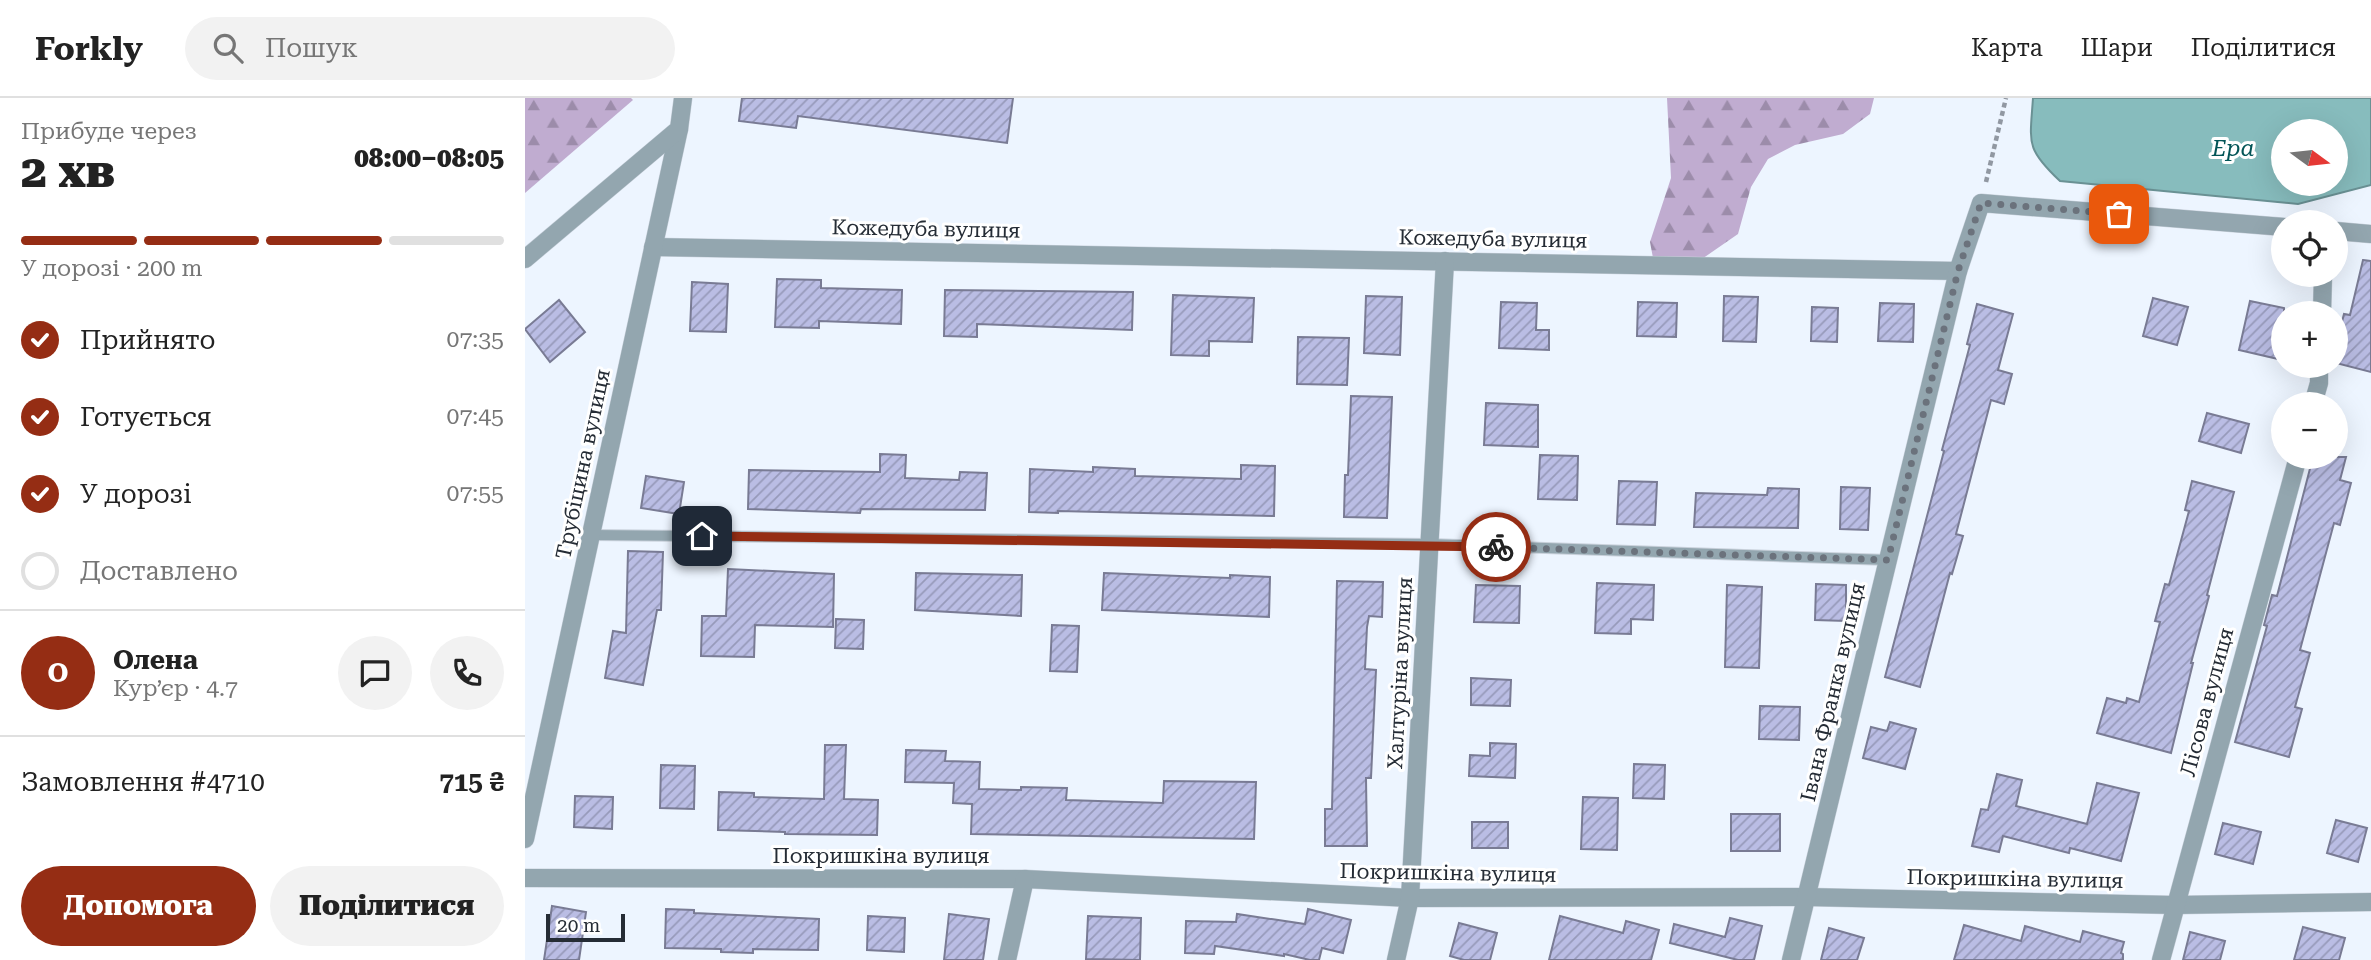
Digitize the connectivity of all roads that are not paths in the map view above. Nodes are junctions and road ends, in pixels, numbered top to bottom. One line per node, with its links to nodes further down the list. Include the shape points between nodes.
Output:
1 (683, 98): 2 (street, Трубіцина вулиця)
2 (678, 129): 6 (street, Трубіцина вулиця); 7 (street)
3 (2271, 226): 9 (street, via 1981,203)
4 (2348, 232): 5 (street)
5 (2371, 234)
6 (653, 247): 8 (street, Кожедуба вулиця); 11 (street, Трубіцина вулиця)
7 (525, 259)
8 (1445, 261): 9 (street, Кожедуба вулиця); 12 (street, Халтуріна вулиця)
9 (1958, 271): 13 (street, Івана Франка вулиця)
10 (2295, 469): 20 (street, Лісова вулиця)
11 (591, 535): 12 (lane); 14 (street, Трубіцина вулиця)
12 (1430, 544): 13 (lane); 18 (street, Халтуріна вулиця)
13 (1888, 560): 17 (street, Івана Франка вулиця)
14 (525, 839)
15 (525, 878): 16 (street, Покришкіна вулиця)
16 (1025, 879): 18 (street, Покришкіна вулиця); 21 (street)
17 (1807, 897): 18 (street, Покришкіна вулиця); 20 (street, Покришкіна вулиця); 23 (street, Івана Франка вулиця)
18 (1410, 898): 22 (street, Халтуріна вулиця)
19 (2371, 902): 20 (street, Покришкіна вулиця)
20 (2175, 905): 24 (street, Лісова вулиця)
21 (1007, 960)
22 (1395, 960)
23 (1791, 960)
24 (2161, 960)

